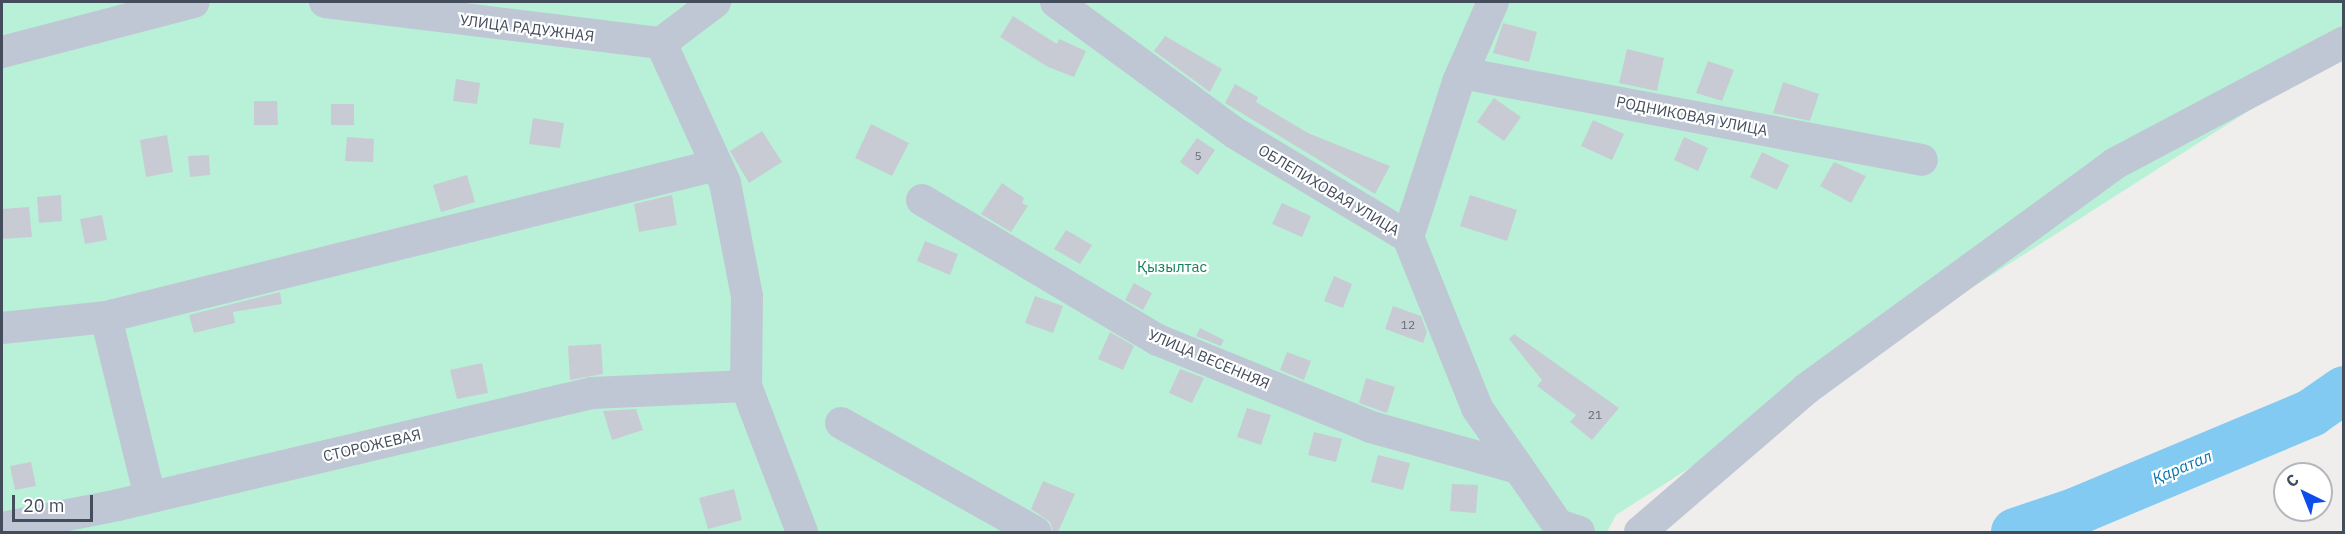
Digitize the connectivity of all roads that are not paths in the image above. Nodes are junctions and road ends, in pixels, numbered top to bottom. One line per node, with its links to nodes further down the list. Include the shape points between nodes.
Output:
1 (194, 2): 8 (street)
2 (325, 2): 7 (street, УЛИЦА РАДУЖНАЯ)
3 (715, 2): 7 (street)
4 (1056, 2): 13 (street, ОБЛЕПИХОВАЯ УЛИЦА, via 1235,133)
5 (1493, 2): 9 (street)
6 (2343, 42): 25 (street, via 2114,164 1806,389)
7 (662, 43): 11 (street)
8 (2, 52)
9 (1462, 73): 10 (street, РОДНИКОВАЯ УЛИЦА); 13 (street)
10 (1922, 159)
11 (716, 165): 14 (street); 16 (street, via 725,183 747,296)
12 (922, 200): 18 (street, УЛИЦА ВЕСЕННЯЯ, via 1158,340 1371,427)
13 (1408, 237): 18 (street, ОБЛЕПИХОВАЯ УЛИЦА, via 1477,408)
14 (106, 317): 15 (street); 19 (street)
15 (2, 328)
16 (746, 386): 19 (street, СТОРОЖЕВАЯ, via 592,393); 22 (street)
17 (841, 423): 23 (street)
18 (1518, 468): 20 (street, ОБЛЕПИХОВАЯ УЛИЦА)
19 (150, 497): 21 (street, СТОРОЖЕВАЯ)
20 (1544, 521): 24 (street, ОБЛЕПИХОВАЯ УЛИЦА)
21 (2, 528)
22 (802, 532)
23 (1035, 532)
24 (1579, 532)
25 (1640, 532)

